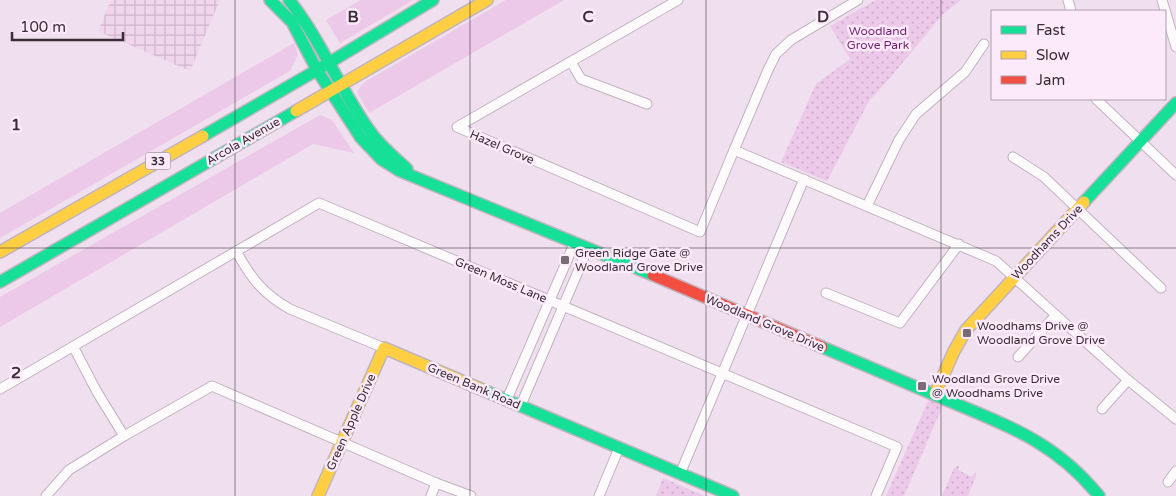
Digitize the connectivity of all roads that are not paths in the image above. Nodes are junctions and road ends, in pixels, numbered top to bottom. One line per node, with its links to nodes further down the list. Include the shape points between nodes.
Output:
1 (270, 0): 12 (street, Woodland Grove Drive, via 292,22)
2 (289, 0): 11 (street, Woodland Grove Drive, via 303,16)
3 (433, 0): 11 (street, Arcola Avenue / 33)
4 (487, 0): 13 (street, Arcola Avenue / 33)
5 (678, 0): 10 (street, Hazel Grove)
6 (852, 2): 19 (street, via 791,40 776,54)
7 (1166, 13): 9 (street)
8 (984, 44): 24 (street, via 965,72 916,114)
9 (1176, 47)
10 (570, 62): 17 (street, via 580,79); 19 (street, Hazel Grove, via 457,127 700,232)
11 (329, 63): 12 (street, Arcola Avenue / 33); 13 (street, Woodland Grove Drive)
12 (317, 70): 14 (street, Woodland Grove Drive); 30 (street, Arcola Avenue / 33)
13 (342, 84): 14 (street, Arcola Avenue / 33); 22 (street, Woodland Grove Drive, via 369,130)
14 (330, 91): 22 (street, Woodland Grove Drive, via 361,138 381,159); 32 (street, Arcola Avenue / 33)
15 (1097, 100): 18 (street)
16 (1176, 103): 18 (street, Woodhams Drive)
17 (647, 104)
18 (1140, 142): 21 (street); 25 (street, Woodhams Drive)
19 (734, 150): 23 (street)
20 (1013, 157): 25 (street, via 1044,177)
21 (1176, 175)
22 (415, 177): 26 (street, Woodland Grove Drive)
23 (804, 179): 24 (street); 38 (street)
24 (867, 206): 27 (street)
25 (1078, 209): 31 (street, Woodhams Drive); 33 (street)
26 (575, 242): 28 (street, Woodland Grove Drive); 35 (street)
27 (959, 244): 31 (street, via 996,261); 34 (street, via 900,323)
28 (588, 248): 36 (street); 38 (street, Woodland Grove Drive)
29 (236, 251): 35 (street, Green Moss Lane, via 319,203); 39 (street, Green Moss Lane); 40 (street, Green Bank Road, via 248,274 278,303)
30 (0, 252)
31 (1014, 277): 37 (street); 45 (street, Woodhams Drive, via 966,330)
32 (0, 282)
33 (1161, 288)
34 (826, 293)
35 (549, 300): 36 (street, Green Moss Lane); 46 (street)
36 (563, 306): 42 (street, Green Moss Lane); 47 (street)
37 (1056, 315): 41 (street); 43 (street)
38 (746, 316): 42 (street); 45 (street, Woodland Grove Drive)
39 (74, 348): 44 (street, Green Moss Lane); 50 (street)
40 (384, 348): 46 (street, Green Bank Road); 51 (street, Green Apple Drive)
41 (1018, 357)
42 (722, 372): 54 (street); 63 (street, Green Moss Lane, via 897,447)
43 (1128, 380): 48 (street); 49 (street)
44 (0, 389)
45 (935, 394): 64 (street, Woodland Grove Drive, via 1022,432 1056,452 1084,476)
46 (507, 399): 47 (street, Green Bank Road)
47 (521, 405): 52 (street, Green Bank Road)
48 (1102, 409)
49 (1176, 419)
50 (124, 436): 51 (street, via 212,386); 57 (street, via 69,470)
51 (342, 442): 56 (street); 58 (street, Green Apple Drive)
52 (619, 448): 54 (street, Green Bank Road); 61 (street)
53 (1176, 471): 55 (street)
54 (680, 474): 62 (street, Green Bank Road)
55 (1168, 482)
56 (436, 483): 59 (street); 60 (street)
57 (46, 496)
58 (318, 496)
59 (431, 496)
60 (471, 496)
61 (599, 496)
62 (733, 496)
63 (876, 496)
64 (1099, 496)

